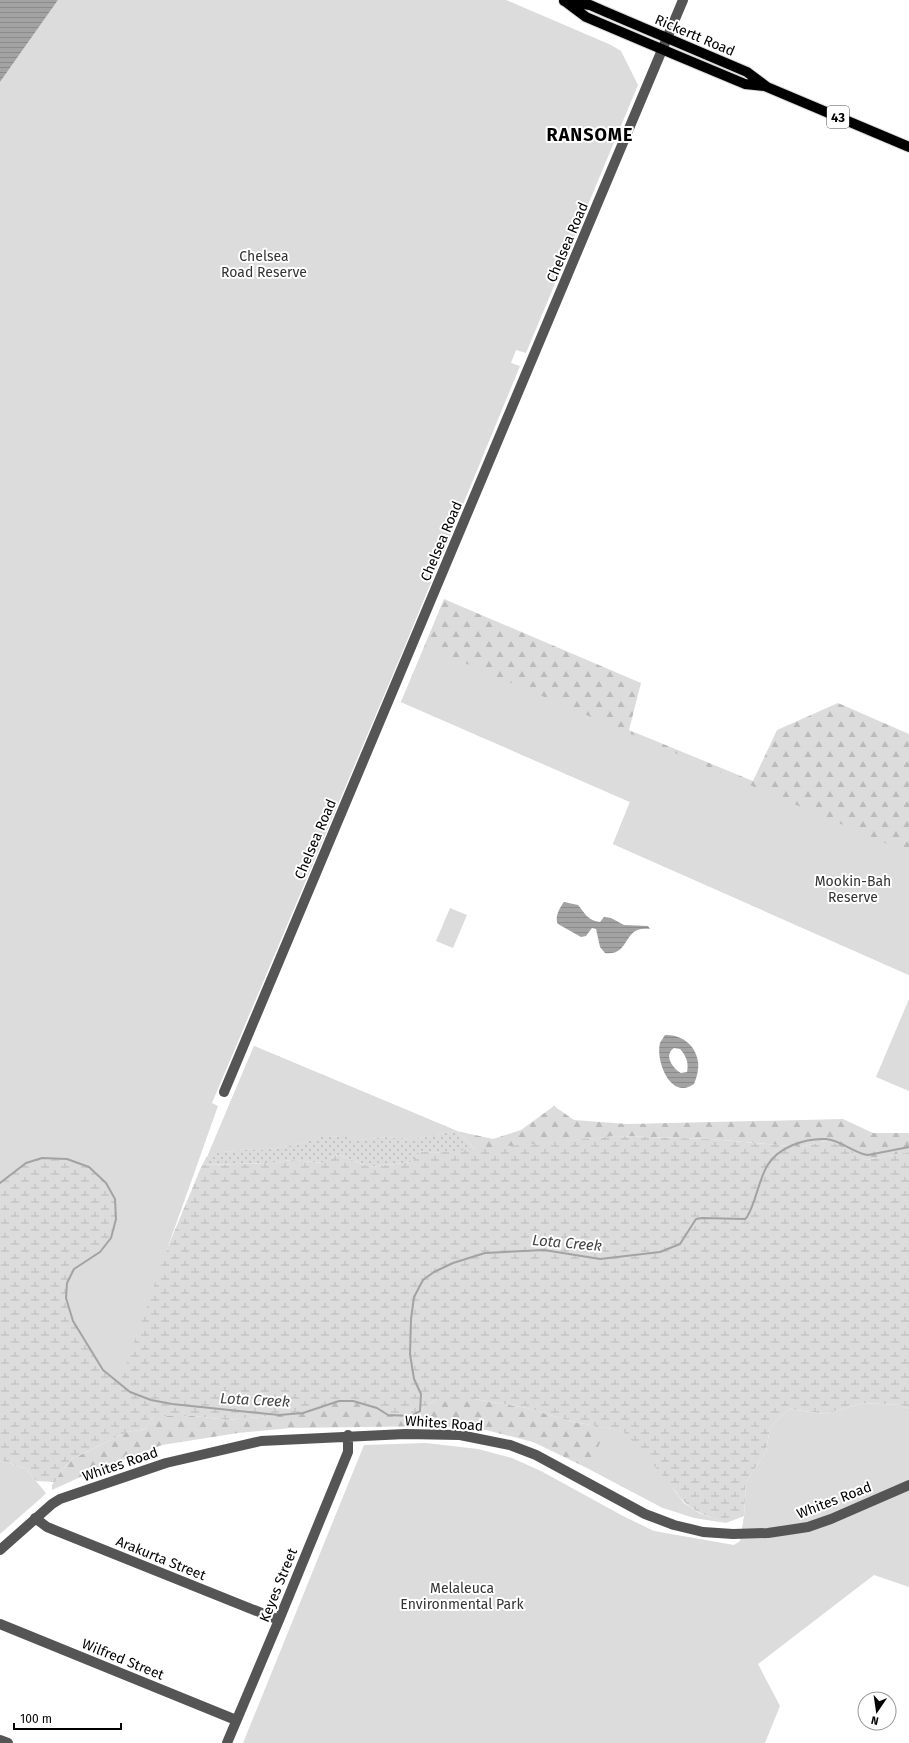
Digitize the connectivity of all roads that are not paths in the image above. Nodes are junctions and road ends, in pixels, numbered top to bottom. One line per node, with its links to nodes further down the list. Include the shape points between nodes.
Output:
1 (563, 0): 3 (main road, Rickertt Road / 43, via 590,5); 4 (main road, Rickertt Road / 43, via 586,17)
2 (683, 0): 3 (street, Chelsea Road)
3 (667, 38): 4 (street, Chelsea Road); 5 (main road, Rickertt Road / 43, via 747,72)
4 (663, 49): 5 (main road, Rickertt Road / 43, via 745,84); 7 (street, Chelsea Road)
5 (767, 87): 6 (main road, Rickertt Road / 43)
6 (909, 147)
7 (224, 1092)
8 (348, 1436): 9 (street, Whites Road, via 453,1435 510,1445 536,1455 645,1514 703,1532 784,1532 831,1519); 10 (street, Whites Road, via 261,1441 166,1463 60,1499); 12 (street, Keyes Street, via 348,1452)
9 (909, 1485)
10 (35, 1518): 11 (street, Whites Road); 12 (street, Arakurta Street, via 47,1527)
11 (0, 1550)
12 (279, 1620): 14 (street, Keyes Street)
13 (0, 1624): 14 (street, Wilfred Street)
14 (236, 1720): 17 (street, Keyes Street)
15 (0, 1740): 16 (street)
16 (8, 1743)
17 (226, 1743)

